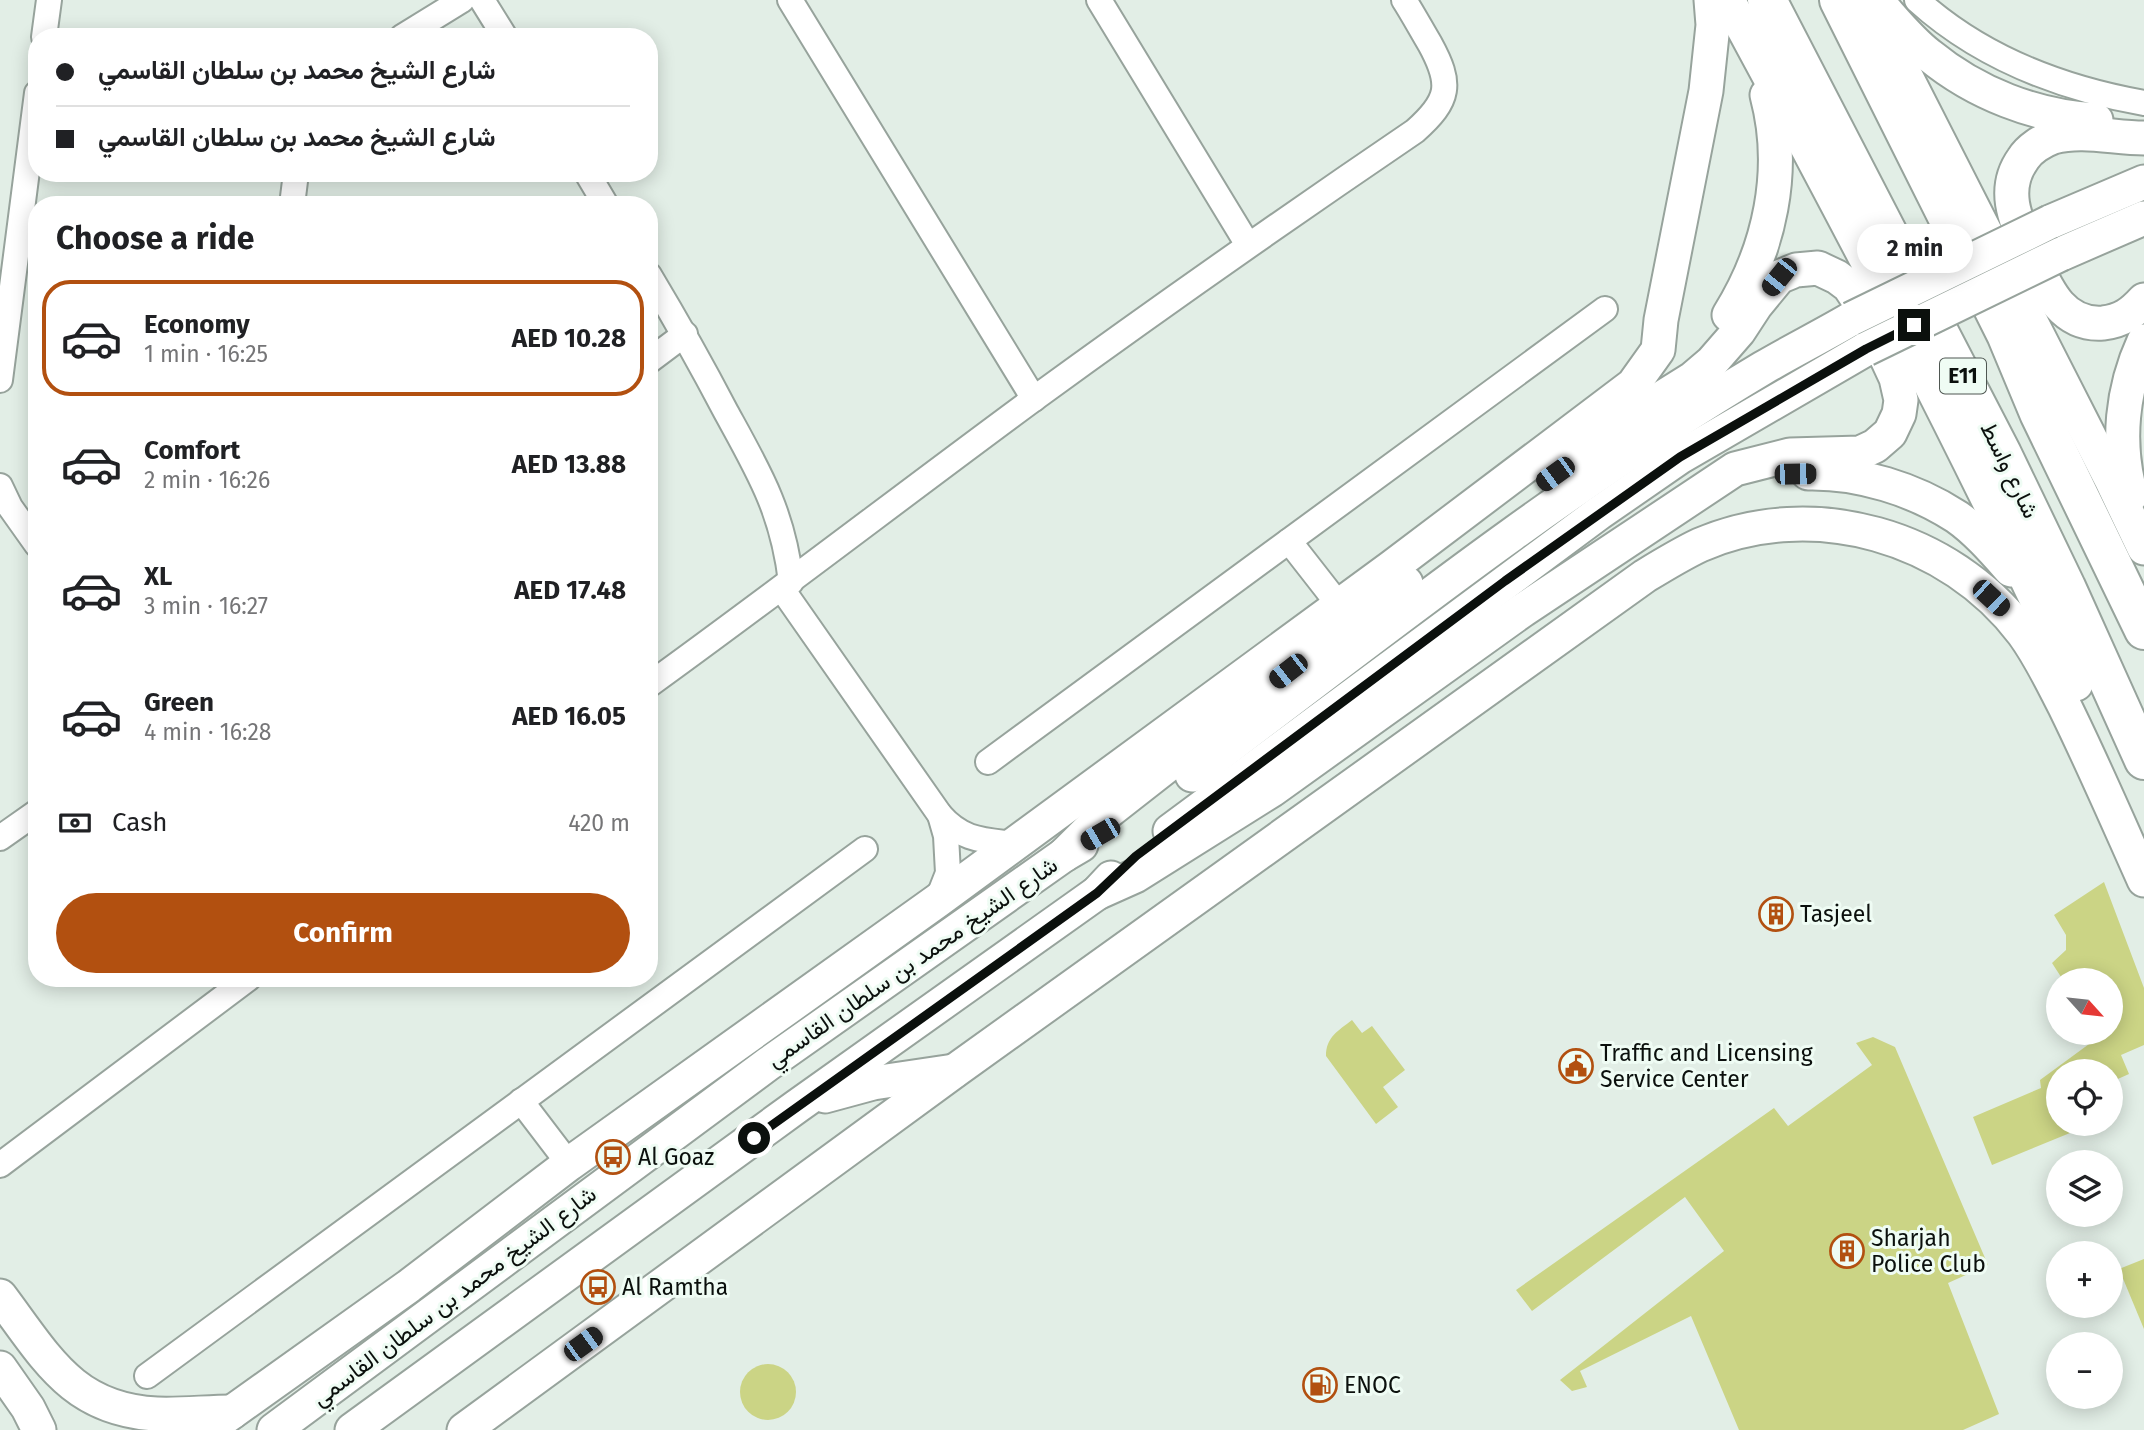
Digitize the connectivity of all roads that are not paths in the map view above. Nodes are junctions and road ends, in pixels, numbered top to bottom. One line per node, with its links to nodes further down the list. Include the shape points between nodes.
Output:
1 (49, 0): 14 (street)
2 (462, 0): 15 (street)
3 (482, 0): 16 (street)
4 (790, 0): 33 (street)
5 (1099, 0): 25 (street)
6 (1405, 0): 25 (street, via 1444,71 1440,104 1415,131)
7 (1711, 0): 45 (street, via 1706,91 1658,350 1615,401)
8 (1728, 0): 17 (street)
9 (1767, 0): 50 (highway, شارع واسط / E11, via 2002,454)
10 (1839, 0): 47 (highway, E11, via 2006,334)
11 (1867, 0): 40 (street)
12 (1875, 0): 19 (street, via 1928,55 1982,90 2061,116)
13 (1917, 0): 18 (street, via 1967,39 2023,68 2086,90)
14 (45, 28)
15 (417, 28)
16 (499, 28)
17 (1748, 36): 34 (street, via 1776,141 1771,211 1751,276 1716,336); 44 (street, via 1923,369)
18 (2144, 103)
19 (2144, 121)
20 (2144, 138): 27 (street, via 2070,134 2051,138 2026,154 2012,178 2011,191 2019,229 2047,289 2069,316 2091,323 2117,321)
21 (28, 140): 24 (street)
22 (2144, 182): 58 (street, شارع الشيخ محمد بن سلطان القاسمي, bridge, via 2050,222 1764,367 1578,487 1168,793)
23 (2144, 218): 60 (street, شارع الشيخ محمد بن سلطان القاسمي, bridge, via 1866,349 1680,457 1136,856)
24 (8, 245): 32 (street)
25 (1248, 245): 33 (street)
26 (658, 290): 29 (street)
27 (2144, 300)
28 (1605, 309): 39 (street)
29 (685, 334): 31 (street); 42 (street, via 769,493 788,552)
30 (2144, 341): 38 (street, via 2127,391 2122,443 2126,479)
31 (658, 354)
32 (0, 380)
33 (1034, 399): 42 (street)
34 (1644, 409): 35 (street, via 1712,362 1779,277 1818,268 1849,286 1896,378 1901,400 1890,433 1860,453 1766,459 1735,468); 43 (street)
35 (1709, 485): 41 (street); 44 (street, via 1770,474 1818,473 1880,483 1913,494 1958,518)
36 (0, 486): 37 (street)
37 (28, 533)
38 (2144, 534)
39 (1289, 541): 45 (street); 51 (street)
40 (2144, 548)
41 (1605, 553): 46 (street); 60 (street, via 1272,790 1135,876)
42 (787, 585): 48 (street); 52 (street)
43 (1387, 597): 45 (street); 58 (street, via 1104,815)
44 (2036, 598): 49 (street)
45 (1339, 605): 56 (street)
46 (1592, 614): 49 (street, via 1672,558 1733,534 1797,524 1863,530 1924,551 1979,586 2041,661); 63 (street)
47 (2144, 630)
48 (658, 678)
49 (2097, 752): 54 (street); 59 (street)
50 (2144, 760)
51 (988, 762)
52 (940, 815): 56 (street, via 952,829 969,836); 61 (street, via 948,873)
53 (28, 818): 55 (street)
54 (2144, 827)
55 (0, 838)
56 (1013, 844): 61 (street)
57 (865, 849): 64 (street)
58 (1064, 855): 68 (street, شارع الشيخ محمد بن سلطان القاسمي, via 768,1063)
59 (2144, 880)
60 (1097, 893): 65 (street, شارع الشيخ محمد بن سلطان القاسمي)
61 (937, 901): 66 (street)
62 (237, 987): 67 (street)
63 (956, 1070): 65 (street, via 873,1083); 78 (street)
64 (521, 1101): 66 (street); 72 (street)
65 (796, 1107): 77 (street, شارع الشيخ محمد بن سلطان القاسمي)
66 (569, 1164): 69 (street)
67 (0, 1165)
68 (518, 1247): 69 (street); 76 (street, شارع الشيخ محمد بن سلطان القاسمي)
69 (409, 1286): 74 (street)
70 (0, 1296): 73 (street, via 63,1377)
71 (0, 1368): 75 (street)
72 (147, 1376)
73 (116, 1419): 74 (street, via 153,1414)
74 (219, 1421)
75 (39, 1430)
76 (274, 1430)
77 (352, 1430)
78 (464, 1430)

